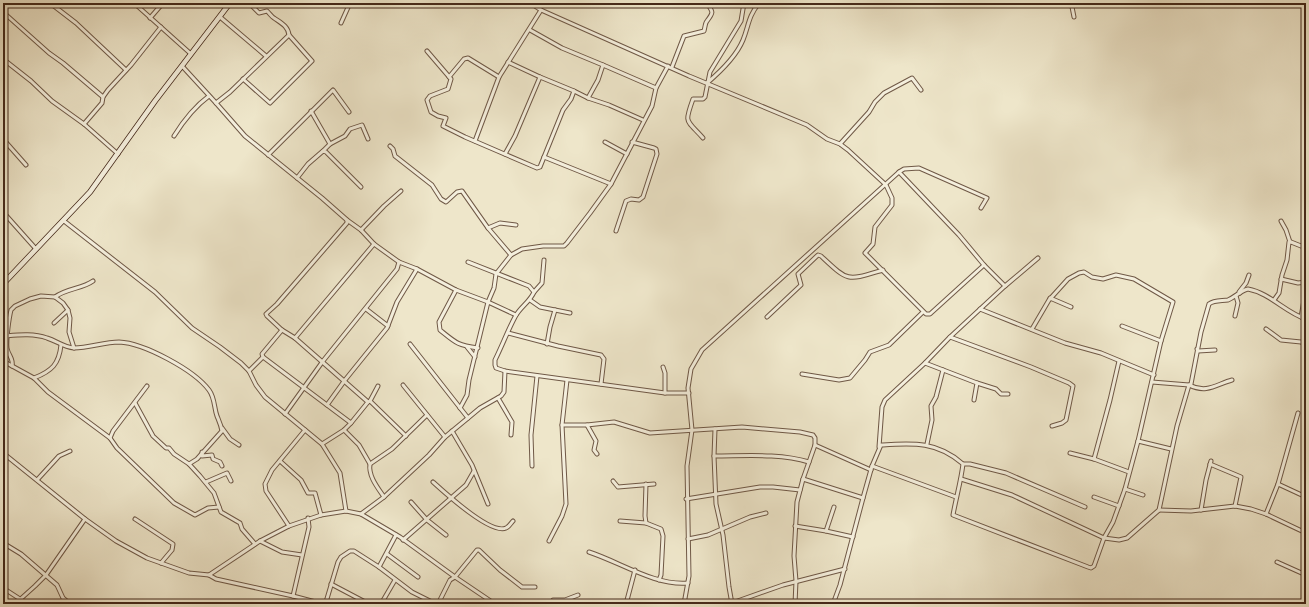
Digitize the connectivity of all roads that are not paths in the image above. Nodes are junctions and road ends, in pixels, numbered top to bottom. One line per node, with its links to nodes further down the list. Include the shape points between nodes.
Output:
1 (50, 3): 32 (street, via 76,23)
2 (134, 3): 18 (street)
3 (163, 3): 18 (street)
4 (230, 3): 16 (main road)
5 (251, 3): 22 (street, via 259,13 267,12 284,25)
6 (350, 3): 19 (street)
7 (530, 3): 14 (street)
8 (707, 3): 31 (street, via 712,14 706,22 704,31 684,36)
9 (744, 3): 37 (street, via 741,22 710,72)
10 (759, 3): 37 (street, via 746,26 737,51)
11 (989, 3): 12 (street)
12 (1004, 3)
13 (1068, 3): 17 (street)
14 (541, 10): 21 (street); 30 (street)
15 (3, 12): 42 (street)
16 (220, 17): 24 (main road); 25 (street)
17 (1074, 17)
18 (150, 18): 20 (street)
19 (341, 23)
20 (161, 27): 24 (street); 32 (street)
21 (530, 30): 27 (street); 28 (street, via 562,48)
22 (289, 35): 25 (street); 36 (street, via 312,61 270,103)
23 (427, 51): 33 (street)
24 (191, 54): 29 (main road)
25 (266, 56): 36 (street)
26 (3, 59): 48 (street, via 52,101)
27 (508, 62): 34 (street); 35 (street)
28 (603, 65): 38 (street); 43 (street)
29 (182, 66): 41 (street); 60 (main road)
30 (668, 66): 31 (street); 38 (street)
31 (672, 67): 37 (street)
32 (126, 70): 42 (street)
33 (449, 77): 34 (street, via 464,59 468,58); 53 (street, via 448,89 428,98 427,103 431,112 446,118 444,127)
34 (500, 77): 53 (street)
35 (540, 77): 39 (street); 61 (street, via 515,136)
36 (243, 79): 44 (street)
37 (707, 83): 50 (street, via 705,96 702,99 693,99 686,116 688,122); 57 (street, via 807,125)
38 (656, 88): 47 (street, via 652,106)
39 (574, 90): 43 (street); 64 (street)
40 (921, 90): 57 (street, via 912,78 884,93)
41 (209, 96): 44 (street); 49 (street, via 188,115)
42 (103, 97): 48 (street, via 102,103)
43 (588, 98): 47 (street)
44 (216, 103): 63 (street, via 245,136)
45 (311, 111): 46 (street, via 332,90); 56 (street); 63 (street)
46 (349, 112)
47 (644, 120): 55 (street)
48 (84, 124): 60 (street)
49 (174, 136)
50 (703, 138)
51 (3, 139): 65 (street)
52 (368, 140): 56 (street, via 362,125)
53 (474, 141): 61 (street)
54 (605, 142): 62 (street)
55 (632, 142): 62 (street); 80 (street, via 654,148 657,154 643,197 639,200 626,201)
56 (330, 144): 59 (street)
57 (840, 144): 69 (street)
58 (390, 146): 78 (street, via 395,156 432,186 441,199 446,202 457,192 462,191)
59 (323, 151): 67 (street); 70 (street)
60 (118, 154): 75 (main road, via 90,192)
61 (504, 154): 64 (street, via 537,168)
62 (627, 154): 68 (street)
63 (268, 155): 67 (street)
64 (544, 157): 68 (street)
65 (26, 165)
66 (899, 172): 69 (street); 72 (street, via 919,168 943,178 987,198); 90 (street)
67 (297, 178): 74 (street)
68 (611, 184): 85 (street, via 564,246 528,247)
69 (886, 185): 92 (street, via 892,198 892,205 875,227 873,244 865,253); 169 (street, via 702,350 691,369)
70 (361, 187)
71 (401, 191): 79 (street)
72 (981, 208)
73 (3, 212): 84 (street)
74 (347, 220): 79 (street); 125 (street, via 268,312 267,316)
75 (64, 221): 84 (main road); 151 (street, via 155,292 192,328 230,354)
76 (1281, 221): 81 (street)
77 (516, 225): 78 (street, via 500,224)
78 (488, 228): 85 (street)
79 (361, 230): 82 (street)
80 (616, 231)
81 (1290, 242): 83 (street); 95 (street)
82 (374, 244): 88 (street); 131 (street)
83 (1306, 248)
84 (36, 249): 98 (main road)
85 (511, 255): 93 (street)
86 (1038, 258): 99 (street)
87 (544, 260): 102 (street, via 542,283)
88 (399, 262): 91 (street); 110 (street)
89 (468, 262): 93 (street)
90 (984, 265): 99 (street); 114 (street, via 930,314)
91 (416, 269): 101 (street); 122 (street, via 396,302)
92 (883, 270): 114 (street); 119 (street, via 857,278 849,277 840,274 818,255 798,274 801,286)
93 (496, 274): 102 (street, via 528,286); 108 (street)
94 (1249, 275): 103 (street)
95 (1281, 279): 97 (street); 107 (street, via 1279,293)
96 (93, 281): 104 (street)
97 (1306, 282)
98 (3, 284)
99 (1005, 286): 111 (street)
100 (1306, 289): 118 (street)
101 (456, 290): 108 (street); 137 (street, via 439,327 454,342)
102 (534, 292): 106 (street)
103 (1238, 294): 107 (street, via 1244,290 1251,290); 117 (street); 140 (street, via 1209,304)
104 (55, 297): 112 (street); 129 (street, via 38,296 15,306 10,312)
105 (1050, 298): 109 (street); 124 (street); 132 (street, via 1068,279 1079,273 1084,272 1103,279 1116,276 1134,279 1173,302)
106 (530, 300): 113 (street, via 540,307); 116 (street)
107 (1274, 300): 118 (street)
108 (488, 302): 116 (street); 139 (street)
109 (1071, 307)
110 (366, 309): 122 (street); 145 (street)
111 (980, 309): 124 (street); 130 (street)
112 (68, 310): 121 (street); 138 (street, via 68,332)
113 (556, 310): 115 (street); 134 (street)
114 (923, 312): 153 (street, via 889,345 870,352 850,378 839,380)
115 (570, 313)
116 (516, 315): 127 (street)
117 (1235, 316)
118 (1301, 317): 120 (street)
119 (767, 318)
120 (1306, 319)
121 (54, 323)
122 (388, 326): 157 (street)
123 (1122, 326): 132 (street)
124 (1032, 329): 146 (street)
125 (282, 330): 131 (street); 142 (street, via 262,354)
126 (1266, 330): 136 (street, via 1281,340)
127 (508, 333): 134 (street); 152 (street, via 494,362 496,368)
128 (3, 336): 129 (street)
129 (8, 336): 135 (street, via 18,334 44,337); 148 (street, via 7,350 13,361)
130 (950, 337): 147 (street); 185 (street, via 1032,367 1073,386 1066,420)
131 (295, 338): 145 (street)
132 (1161, 341): 154 (street)
133 (410, 344): 176 (street)
134 (547, 344): 162 (street, via 601,355 604,359)
135 (60, 345): 138 (street); 156 (street, via 60,356 56,364 48,372)
136 (1306, 345)
137 (467, 347): 139 (street); 143 (street)
138 (74, 348): 184 (street, via 125,343 168,358 210,391)
139 (478, 348): 143 (street)
140 (1197, 350): 141 (street); 164 (street)
141 (1215, 350)
142 (263, 357): 151 (street); 167 (street)
143 (475, 357): 176 (street, via 467,395)
144 (3, 361): 148 (street)
145 (323, 361): 157 (street); 167 (street)
146 (1119, 361): 154 (street); 208 (street)
147 (925, 363): 150 (street); 200 (street, via 885,400 882,407)
148 (12, 366): 156 (street)
149 (663, 367): 168 (street, via 666,373)
150 (943, 370): 161 (street); 197 (street, via 931,406 932,420)
151 (249, 371): 178 (street, via 260,391)
152 (505, 371): 155 (street); 171 (street, via 504,392)
153 (802, 374)
154 (1154, 374): 160 (street)
155 (537, 376): 158 (street); 215 (street, via 531,436)
156 (34, 378): 194 (street, via 48,392)
157 (345, 380): 173 (street); 175 (street)
158 (567, 380): 162 (street); 182 (street)
159 (1232, 380): 164 (street, via 1211,388)
160 (1152, 382): 164 (street); 195 (street)
161 (977, 383): 170 (street, via 996,389 1001,394); 172 (street)
162 (601, 384): 168 (street)
163 (403, 385): 179 (street)
164 (1190, 385): 201 (street)
165 (147, 386): 174 (street)
166 (378, 386): 173 (street)
167 (304, 388): 175 (street); 178 (street)
168 (665, 393): 169 (street)
169 (689, 393): 189 (street)
170 (1008, 394)
171 (498, 398): 180 (street); 191 (street, via 512,422)
172 (974, 400)
173 (369, 401): 181 (street); 192 (street)
174 (135, 403): 194 (street); 211 (street, via 153,436)
175 (327, 405): 181 (street)
176 (460, 408): 180 (street)
177 (1298, 413): 228 (street)
178 (285, 414): 187 (street)
179 (427, 415): 192 (street); 193 (street)
180 (468, 418): 190 (street)
181 (351, 422): 188 (street)
182 (562, 424): 183 (street); 273 (street, via 566,504)
183 (587, 425): 189 (street, via 614,422 650,433); 206 (street, via 596,441)
184 (221, 426): 198 (street, via 230,439); 203 (street, via 222,431)
185 (1052, 426)
186 (715, 429): 189 (street); 199 (street, via 742,427 800,432 813,435); 207 (street)
187 (305, 430): 196 (street); 209 (street)
188 (344, 430): 196 (street); 212 (street, via 359,445)
189 (692, 430): 239 (street)
190 (452, 431): 193 (street); 217 (street)
191 (511, 435)
192 (406, 436): 212 (street)
193 (445, 437): 233 (street)
194 (110, 438): 244 (street, via 117,448 174,503 195,515 208,508)
195 (1138, 441): 201 (street); 218 (street)
196 (322, 444): 249 (street, via 340,473)
197 (926, 444): 200 (street); 213 (street, via 947,453)
198 (239, 445)
199 (815, 445): 210 (street); 216 (street)
200 (879, 447): 216 (street)
201 (1171, 449): 247 (street)
202 (70, 451): 221 (street, via 59,456)
203 (202, 452): 211 (street); 214 (street, via 202,456 212,455)
204 (3, 453): 221 (street)
205 (1070, 453): 208 (street)
206 (596, 454)
207 (714, 456): 210 (street, via 796,458); 231 (street)
208 (1094, 459): 218 (street)
209 (280, 461): 253 (street, via 301,480 306,492 315,493); 261 (street, via 265,484 266,491)
210 (809, 462): 219 (street)
211 (189, 464): 222 (street)
212 (370, 464): 233 (street, via 374,482)
213 (963, 464): 220 (street); 246 (street, via 1006,473)
214 (222, 466)
215 (532, 466)
216 (872, 468): 234 (street); 237 (street)
217 (474, 471): 238 (street, via 466,485); 241 (street)
218 (1129, 472): 229 (street)
219 (803, 479): 230 (street); 237 (street)
220 (961, 479): 234 (street); 269 (street, via 1012,495)
221 (36, 480): 255 (street)
222 (206, 482): 223 (street, via 227,473); 244 (street, via 214,493)
223 (231, 482)
224 (433, 482): 238 (street)
225 (614, 482): 226 (street, via 618,487)
226 (646, 484): 227 (street); 260 (street)
227 (654, 484)
228 (1278, 484): 236 (street); 252 (street)
229 (1125, 489): 232 (street); 242 (street)
230 (800, 490): 231 (street, via 767,487); 262 (street)
231 (716, 494): 239 (street); 263 (street)
232 (1143, 495)
233 (384, 497): 251 (street)
234 (956, 497): 269 (street, via 953,514 1088,567 1094,566)
235 (1094, 497): 242 (street)
236 (1306, 497)
237 (863, 498): 268 (street)
238 (451, 499): 257 (street); 259 (street, via 498,528 506,528)
239 (686, 499): 270 (street)
240 (411, 502): 257 (street)
241 (488, 504)
242 (1119, 506): 269 (street)
243 (1235, 506): 248 (street); 248 (street, via 1241,477 1211,463); 252 (street)
244 (219, 507): 275 (street, via 222,514 240,523)
245 (834, 507): 264 (street)
246 (1085, 507)
247 (1159, 510): 248 (street); 269 (street, via 1128,538)
248 (1201, 510)
249 (346, 511): 251 (street); 253 (street)
250 (766, 513): 263 (street)
251 (361, 514): 266 (street)
252 (1266, 514): 265 (street)
253 (321, 515): 254 (street)
254 (308, 518): 261 (street); 278 (street, via 309,527)
255 (85, 519): 280 (street, via 130,550); 284 (street)
256 (135, 519): 280 (street, via 173,544 172,550)
257 (426, 520): 267 (street); 271 (street)
258 (620, 521): 260 (street)
259 (513, 522)
260 (646, 523): 290 (street, via 661,529 662,532)
261 (288, 526): 272 (street)
262 (796, 526): 264 (street); 291 (street)
263 (721, 529): 270 (street); 309 (street)
264 (826, 531): 268 (street)
265 (1306, 533)
266 (396, 535): 271 (street); 277 (street)
267 (446, 535)
268 (853, 537): 282 (street)
269 (1104, 538)
270 (688, 539): 292 (street)
271 (403, 540): 288 (street)
272 (260, 541): 275 (street); 278 (street, via 282,552)
273 (549, 541)
274 (3, 543): 284 (street)
275 (255, 544): 285 (street)
276 (590, 552): 283 (street)
277 (387, 554): 281 (street); 287 (street)
278 (302, 555): 297 (street)
279 (1277, 562): 286 (street)
280 (161, 563): 285 (street, via 189,573)
281 (379, 567): 289 (street); 293 (street, via 350,551 338,562)
282 (845, 569): 291 (street); 311 (street)
283 (635, 570): 290 (street); 307 (street)
284 (46, 575): 298 (street); 301 (street, via 57,585 63,598)
285 (210, 575): 297 (street, via 216,579)
286 (1306, 576)
287 (418, 577)
288 (455, 577): 294 (street, via 478,550 522,586); 304 (street, via 450,580); 305 (street)
289 (395, 580): 303 (street); 304 (street)
290 (659, 580): 292 (street)
291 (796, 582): 309 (street); 310 (street)
292 (688, 583): 308 (street)
293 (331, 584): 297 (street, via 325,603); 299 (street)
294 (535, 587)
295 (3, 588): 298 (street)
296 (578, 595): 306 (street, via 565,600 555,599)
297 (293, 596)
298 (20, 599): 300 (street)
299 (365, 603): 302 (street)
300 (15, 604)
301 (70, 604)
302 (369, 604)
303 (381, 604)
304 (437, 604)
305 (495, 604)
306 (550, 604)
307 (626, 604)
308 (684, 604)
309 (732, 604)
310 (795, 604)
311 (834, 604)

